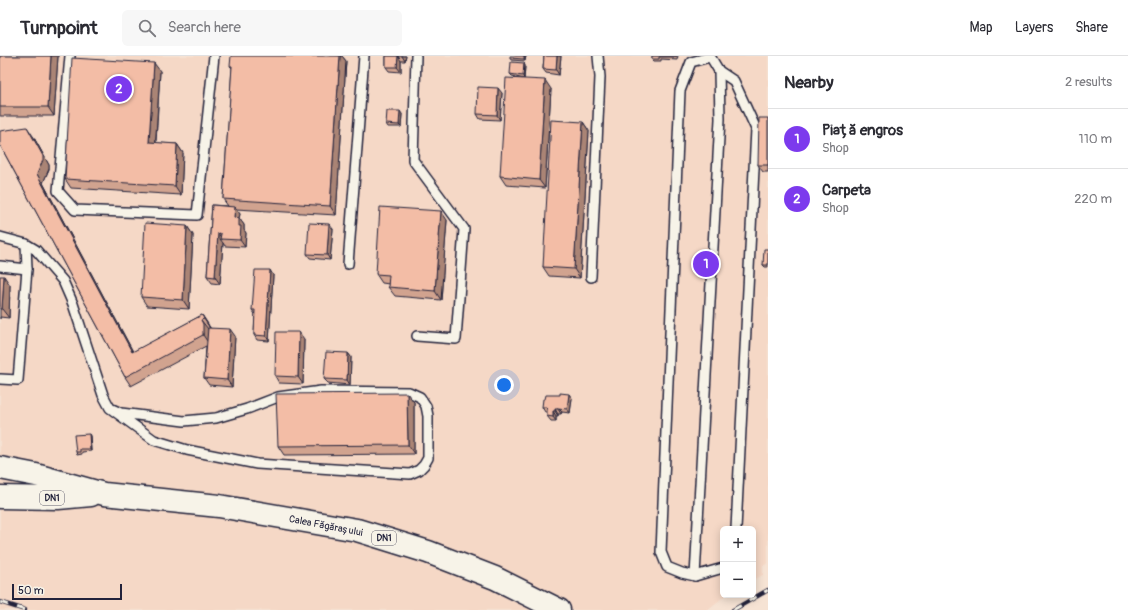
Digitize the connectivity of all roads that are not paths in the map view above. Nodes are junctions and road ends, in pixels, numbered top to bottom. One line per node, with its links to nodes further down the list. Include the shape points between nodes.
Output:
1 (70, 56): 2 (lane, via 58,191 75,210 197,215)
2 (214, 56)
3 (364, 56): 10 (lane)
4 (416, 56): 14 (lane, via 413,160 464,229 456,339)
5 (598, 56): 13 (lane, via 600,77)
6 (710, 57): 7 (lane); 22 (lane, via 691,62 680,91 661,552 667,566)
7 (719, 71): 20 (lane, via 734,81 756,129); 22 (lane, via 720,119)
8 (0, 237): 9 (lane)
9 (26, 244): 12 (lane); 16 (lane, via 36,250 63,281 103,395)
10 (348, 264)
11 (0, 266): 12 (lane)
12 (27, 268): 15 (lane, via 18,380)
13 (591, 277)
14 (417, 336)
15 (0, 379)
16 (110, 408): 16 (lane, via 122,413 184,421 216,418 278,397 314,392 409,392 420,397 426,406 428,458 418,470 410,474 257,464 187,450 154,440)
17 (0, 468): 18 (main road, Calea Făgărașului / DN1)
18 (104, 494): 19 (main road, Calea Făgărașului / DN1, via 58,498); 23 (main road, Calea Făgărașului / DN1, via 219,506 357,530 428,552 495,578)
19 (0, 497)
20 (736, 526)
21 (720, 569): 22 (lane)
22 (695, 576)
23 (549, 605)

